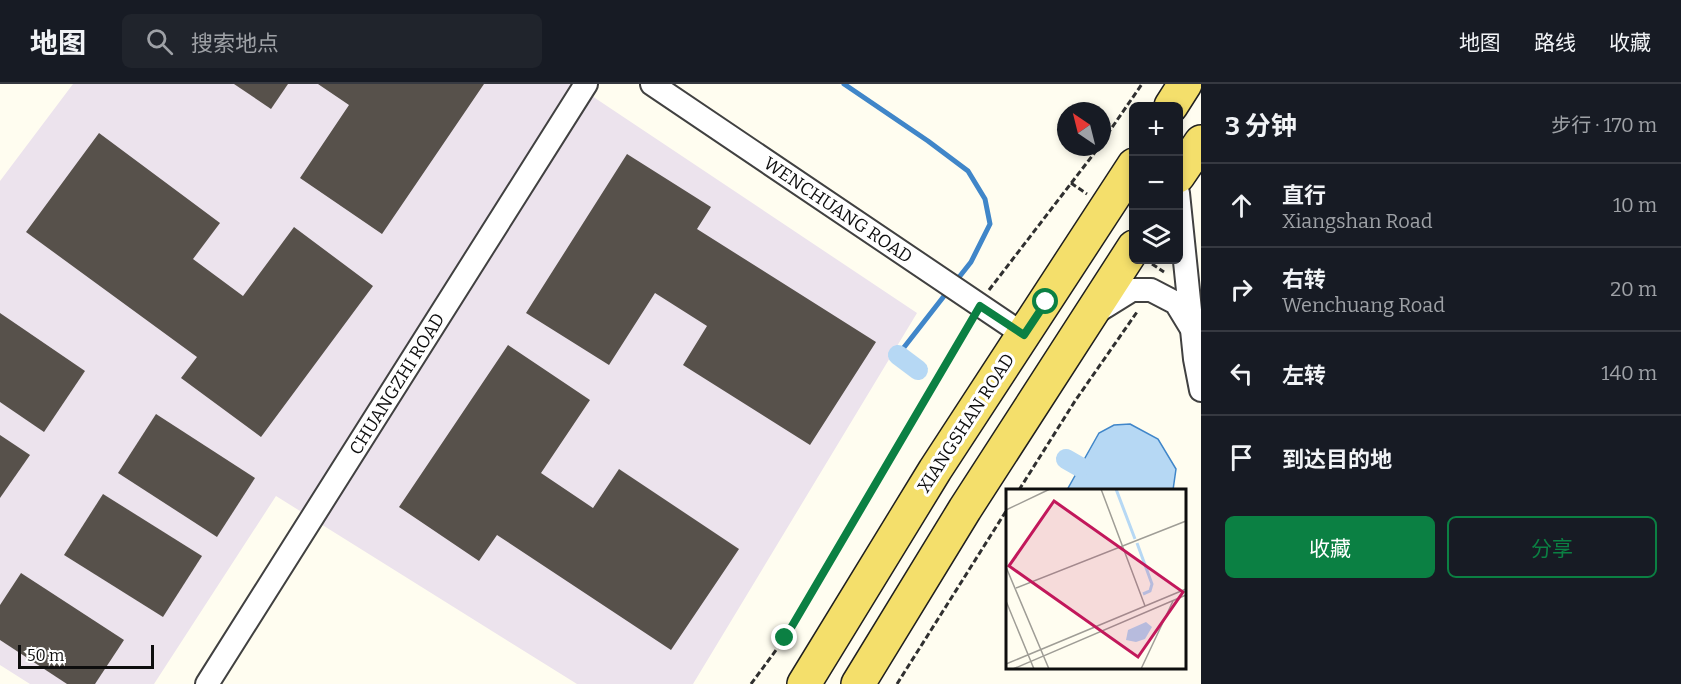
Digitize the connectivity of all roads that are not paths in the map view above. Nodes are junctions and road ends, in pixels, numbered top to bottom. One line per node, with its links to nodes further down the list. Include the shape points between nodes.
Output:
1 (586, 84): 14 (street, CHUANGZHI ROAD)
2 (652, 84): 12 (street, WENCHUANG ROAD)
3 (1185, 84): 4 (main road)
4 (1174, 102)
5 (1201, 142): 6 (main road)
6 (1183, 170)
7 (1129, 173): 12 (main road, XIANGSHAN ROAD)
8 (1181, 210): 11 (street)
9 (1129, 255): 10 (main road)
10 (1089, 316): 11 (street, via 1132,290 1152,290 1176,303); 16 (main road)
11 (1192, 330): 13 (street)
12 (1024, 335): 15 (main road, XIANGSHAN ROAD, via 935,470)
13 (1201, 390)
14 (207, 684)
15 (804, 684)
16 (858, 684)

